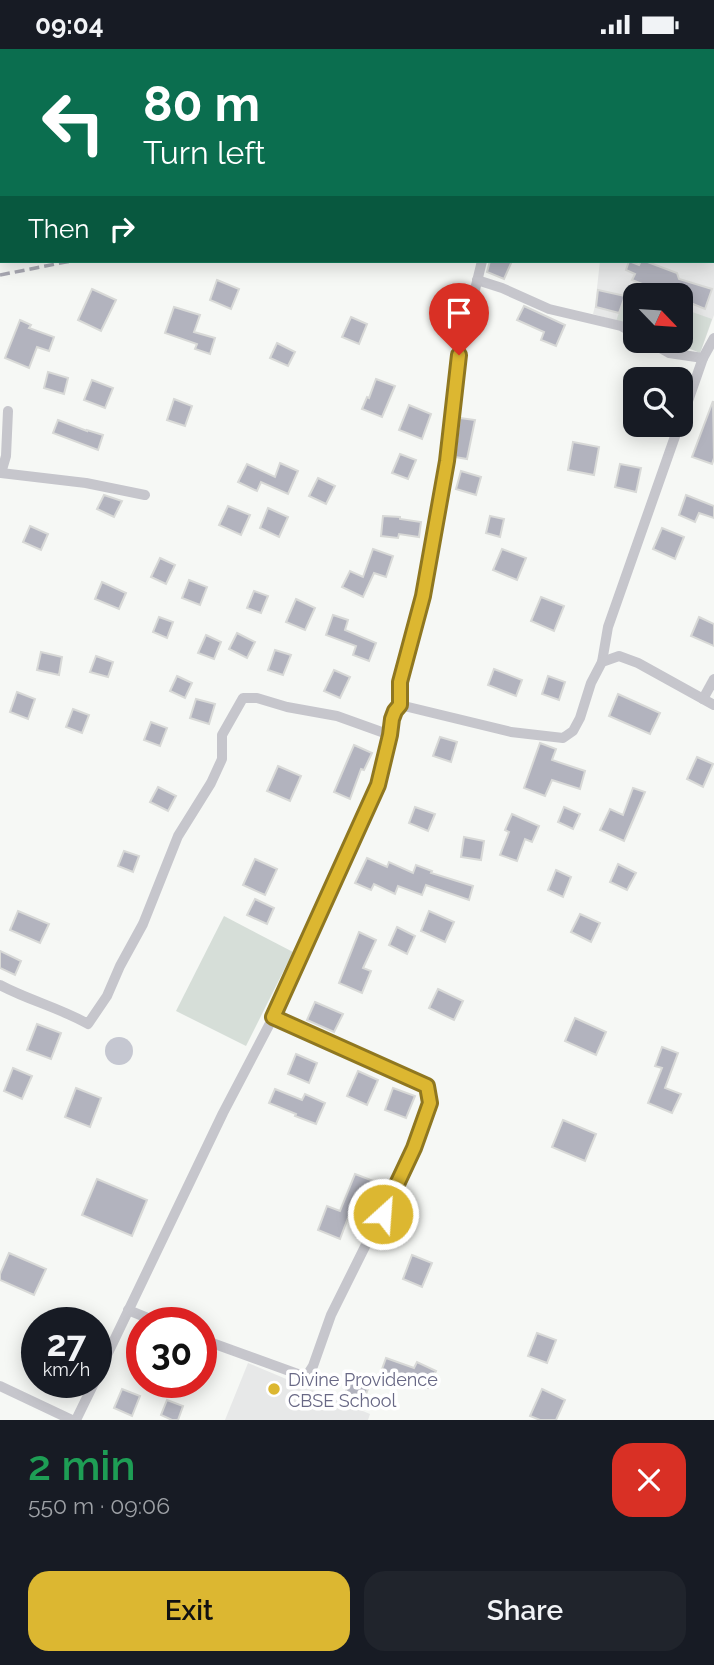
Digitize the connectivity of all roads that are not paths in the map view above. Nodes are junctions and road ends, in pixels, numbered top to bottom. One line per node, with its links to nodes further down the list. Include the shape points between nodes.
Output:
1 (481, 263): 2 (street)
2 (477, 280): 3 (street, via 550,309); 15 (street, via 459,355 447,461 423,596 400,682)
3 (623, 327)
4 (714, 338): 6 (street)
5 (670, 353): 6 (street)
6 (703, 358): 7 (street)
7 (693, 386)
8 (8, 411): 10 (street)
9 (675, 437): 12 (street, via 608,627)
10 (1, 473): 11 (street)
11 (145, 495)
12 (602, 662): 14 (street, via 619,656); 15 (street, via 573,731 563,738 511,732)
13 (714, 679): 14 (street)
14 (703, 699): 16 (street)
15 (400, 705): 17 (street)
16 (714, 705)
17 (390, 735): 18 (street, via 337,716 243,698 222,735 222,759 211,783 178,836 142,924 88,1024); 19 (street, via 378,785)
18 (0, 985)
19 (273, 1017): 20 (street); 23 (street, via 427,1086 430,1103 414,1148 331,1315 306,1377)
20 (129, 1307)
21 (126, 1314): 22 (street)
22 (112, 1344)
23 (217, 1345)
24 (0, 1386): 26 (street)
25 (86, 1398): 26 (street)
26 (74, 1420)

